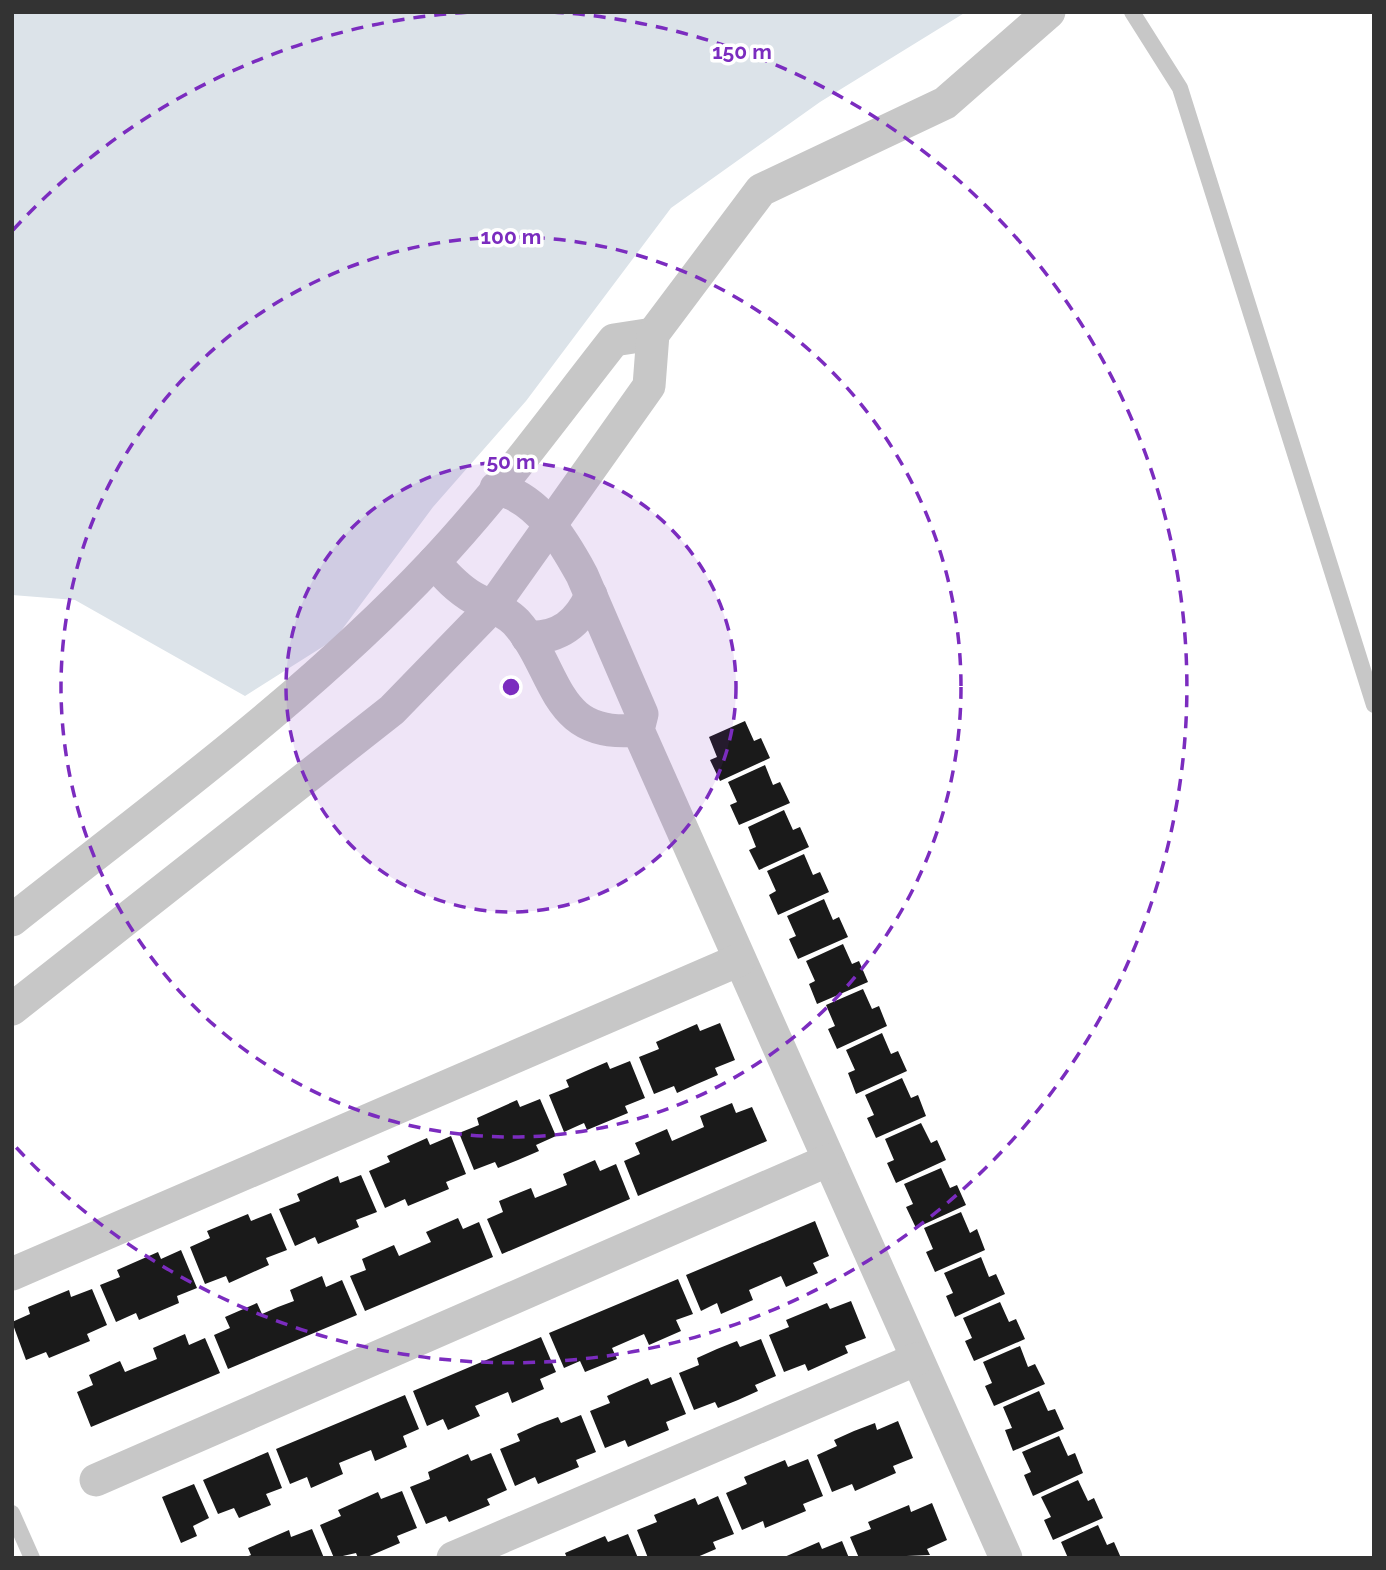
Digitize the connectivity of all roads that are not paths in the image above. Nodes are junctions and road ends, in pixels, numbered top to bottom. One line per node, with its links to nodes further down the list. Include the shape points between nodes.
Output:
1 (1049, 12): 3 (street, via 945,103 761,190)
2 (1132, 12): 10 (lane, via 1180,88)
3 (653, 334): 4 (street, via 614,340); 5 (street, via 649,386)
4 (496, 488): 5 (street, via 533,506); 6 (street)
5 (549, 527): 7 (street, via 572,556); 8 (street)
6 (434, 562): 8 (street, via 460,589); 12 (street, via 293,696)
7 (591, 595): 9 (street, via 565,629 540,638); 11 (street, via 642,714)
8 (493, 606): 9 (street, via 514,620); 14 (street, via 392,710)
9 (527, 637): 11 (street, via 568,710 606,730)
10 (1374, 705)
11 (638, 730): 13 (street)
12 (12, 920)
13 (739, 960): 15 (street); 16 (street)
14 (12, 1009)
15 (829, 1160): 17 (street); 18 (street)
16 (12, 1274)
17 (917, 1359): 21 (street); 22 (street)
18 (96, 1480)
19 (12, 1513): 20 (lane)
20 (32, 1558)
21 (453, 1558)
22 (1006, 1558)

